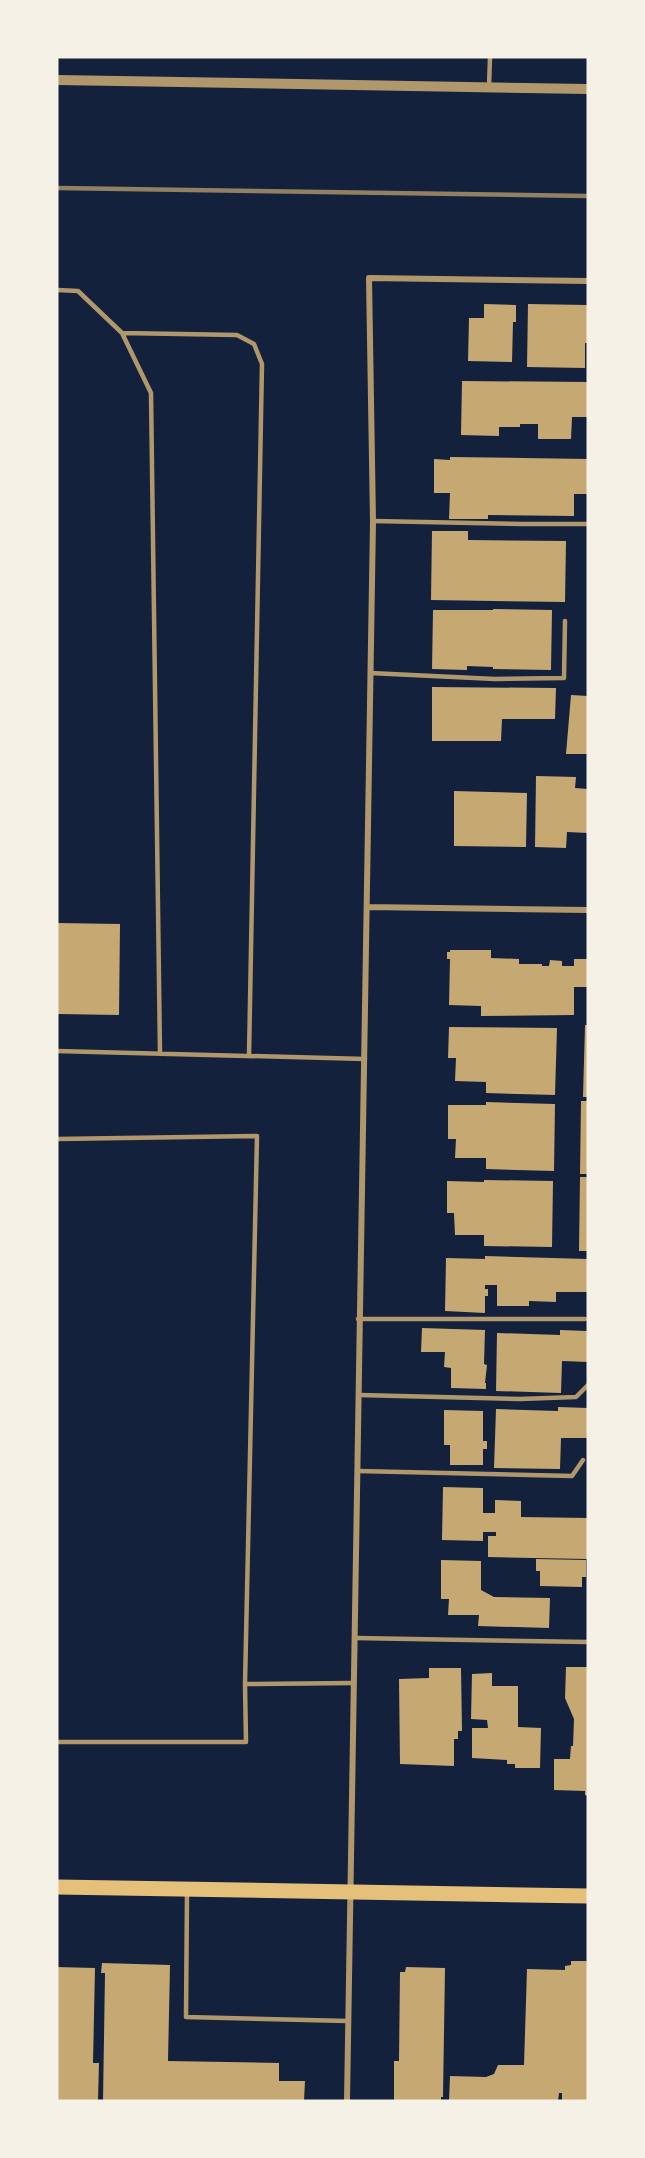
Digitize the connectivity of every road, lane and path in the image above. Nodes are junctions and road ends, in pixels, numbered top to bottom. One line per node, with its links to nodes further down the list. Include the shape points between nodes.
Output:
1 (490, 57): 3 (lane)
2 (57, 80): 3 (street)
3 (489, 87): 4 (street)
4 (588, 89)
5 (588, 281): 8 (street, via 369,278)
6 (57, 291): 7 (lane, via 78,291)
7 (122, 333): 15 (lane, via 151,393); 16 (lane, via 237,335 254,344 262,364)
8 (373, 521): 9 (lane); 11 (street)
9 (588, 524)
10 (565, 621): 11 (lane, via 564,678)
11 (370, 673): 12 (street)
12 (367, 908): 13 (street); 17 (street)
13 (588, 910)
14 (57, 1051): 15 (lane)
15 (160, 1054): 16 (lane)
16 (249, 1056): 17 (lane)
17 (365, 1059): 19 (street)
18 (57, 1139): 28 (lane, via 257,1136)
19 (358, 1319): 20 (lane); 22 (street)
20 (585, 1319)
21 (588, 1385): 22 (lane, via 576,1397)
22 (359, 1395): 24 (street)
23 (583, 1460): 24 (lane, via 572,1476)
24 (358, 1471): 25 (street)
25 (355, 1638): 26 (lane); 27 (street)
26 (588, 1642)
27 (354, 1683): 28 (lane); 32 (street)
28 (245, 1684): 29 (lane, via 246,1742)
29 (57, 1742)
30 (57, 1887): 31 (main road)
31 (187, 1889): 32 (main road); 34 (lane, via 186,2017)
32 (351, 1892): 33 (main road); 34 (street)
33 (588, 1896)
34 (348, 2021): 35 (street)
35 (347, 2101)

